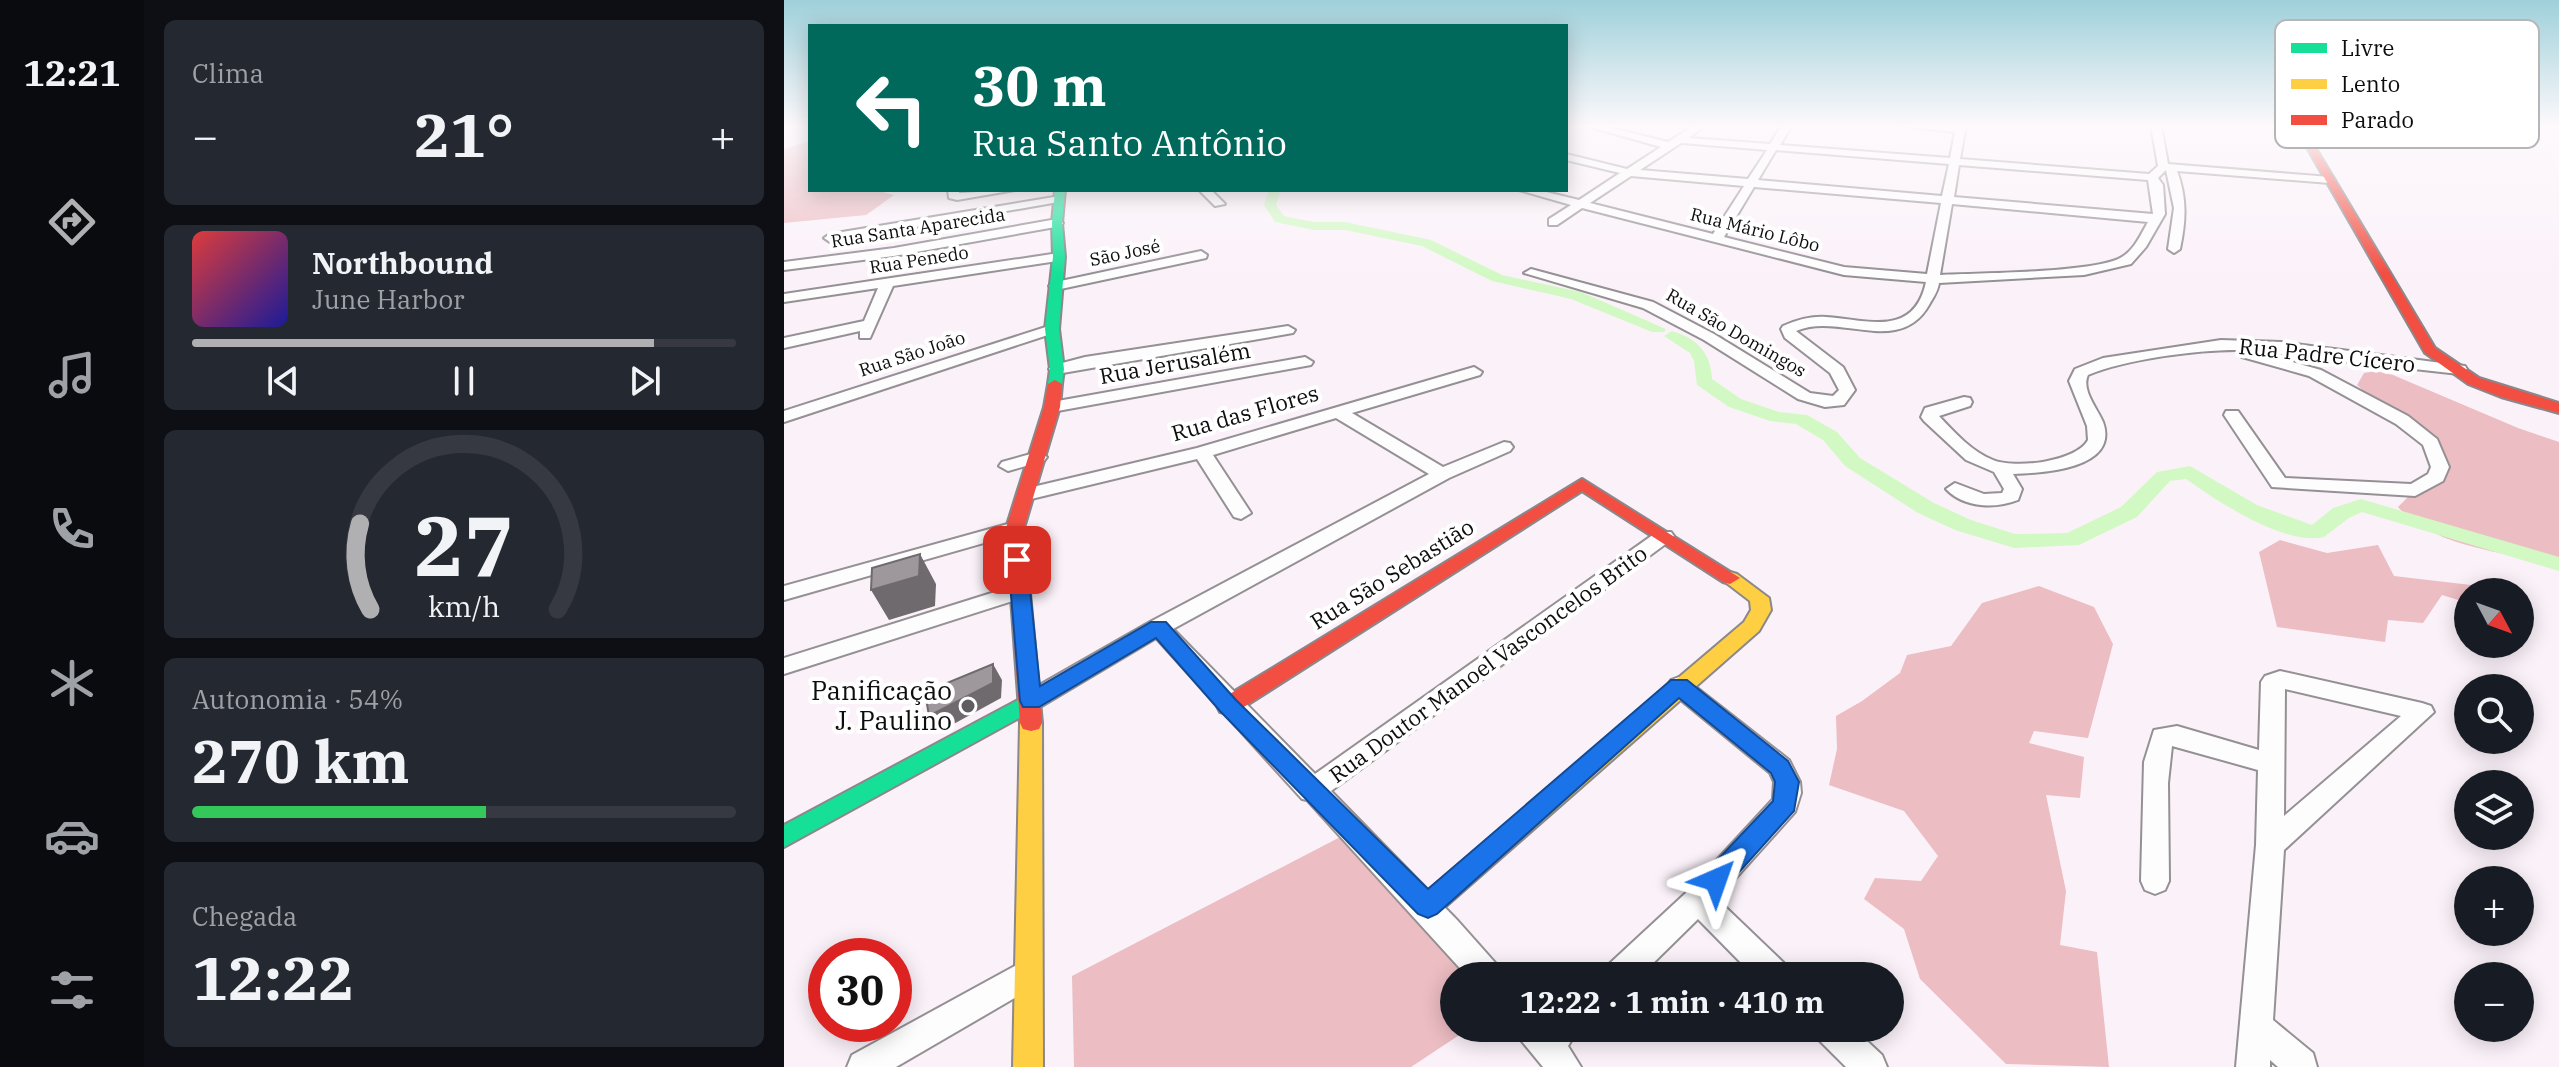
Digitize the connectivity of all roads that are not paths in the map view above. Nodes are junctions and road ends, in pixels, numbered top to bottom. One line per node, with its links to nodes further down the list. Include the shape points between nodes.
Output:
1 (1624, 175): 20 (street)
2 (1662, 175): 12 (street)
3 (1755, 175): 12 (street)
4 (1952, 175): 18 (street)
5 (2123, 175): 10 (street)
6 (2155, 175): 10 (street)
7 (2170, 175): 26 (street, via 2182,211)
8 (2264, 175): 11 (street)
9 (2327, 175): 11 (street)
10 (2152, 177): 21 (street, via 2157,185)
11 (2330, 180): 39 (street)
12 (1750, 182): 18 (street); 25 (street)
13 (953, 192): 14 (street, via 957,197)
14 (994, 192)
15 (1207, 192): 19 (street)
16 (1533, 192): 20 (street, Rua Mário Lôbo)
17 (1060, 195): 23 (street); 24 (street)
18 (1947, 201): 21 (street); 31 (street)
19 (1219, 204)
20 (1581, 204): 22 (street); 25 (street, Rua Mário Lôbo)
21 (2157, 219): 31 (street, Rua Mário Lôbo, via 2140,247 2117,265)
22 (1553, 222)
23 (1057, 223): 28 (street); 29 (street, Rua Santa Aparecida)
24 (830, 238)
25 (1716, 239): 31 (street, Rua Mário Lôbo, via 1844,271)
26 (2174, 249)
27 (1201, 255): 33 (street, São José)
28 (1059, 257): 32 (street, Rua Penedo); 33 (street)
29 (784, 266)
30 (1531, 273): 31 (street, Rua São Domingos, via 1648,305 1804,396 1832,403 1845,394 1843,377 1788,329 1812,322 1884,328 1908,324 1923,310)
31 (1933, 279)
32 (887, 284): 34 (street, Rua Penedo); 37 (street, via 866,332)
33 (1056, 286): 35 (street)
34 (784, 298)
35 (1052, 329): 42 (street); 51 (street, Rua São João)
36 (1288, 330): 42 (street)
37 (784, 343)
38 (2204, 346): 41 (street, Rua Padre Cícero, via 2281,347); 50 (street, via 2315,373 2422,434 2440,467 2436,477 2415,490 2279,483); 56 (street, Rua Padre Cícero, via 2089,367 2077,381 2097,435 2090,452 2028,469)
39 (2430, 350): 41 (street); 43 (street)
40 (1305, 362): 47 (street, Rua Jerusalém)
41 (2445, 368): 43 (street, Rua Padre Cícero); 48 (street, via 2495,391)
42 (1057, 369): 47 (street)
43 (2468, 369): 45 (street)
44 (1474, 372): 49 (street, Rua das Flores)
45 (2559, 398)
46 (1964, 402): 56 (street, via 1931,412 1930,417 1983,462)
47 (1052, 407): 54 (street)
48 (2559, 408)
49 (1336, 411): 53 (street, Rua das Flores); 57 (street)
50 (2232, 415)
51 (784, 417)
52 (1504, 447): 57 (street)
53 (1202, 452): 59 (street, Rua das Flores); 60 (street)
54 (1038, 457): 55 (street); 59 (street)
55 (1008, 466)
56 (2001, 469): 58 (street, via 2013,489 2002,500 1981,500)
57 (1442, 474): 65 (street)
58 (1955, 489)
59 (1027, 494): 61 (street)
60 (1241, 513)
61 (1015, 528): 63 (street); 64 (street)
62 (1664, 536): 67 (street, via 1761,601 1759,618); 69 (street, Rua São Sebastião, via 1582,484); 71 (street, Rua Doutor Manoel Vasconcelos Brito)
63 (1020, 591): 66 (street); 68 (street)
64 (784, 593)
65 (1158, 627): 68 (street); 69 (street)
66 (784, 666)
67 (1679, 686): 75 (street, via 1780,767 1787,782 1785,804); 76 (street)
68 (1031, 701): 72 (street); 80 (street)
69 (1228, 706): 71 (street)
70 (2271, 764): 73 (street); 73 (street, via 2275,680 2422,712); 74 (street, via 2177,736 2159,741)
71 (1311, 791): 76 (street)
72 (784, 837)
73 (2270, 845): 81 (street)
74 (2155, 881)
75 (1698, 900): 78 (street); 79 (street)
76 (1428, 906): 77 (street)
77 (1475, 962)
78 (1633, 962)
79 (1762, 962)
80 (1026, 975): 84 (street); 85 (street)
81 (2254, 1025): 83 (street); 87 (street)
82 (1844, 1042): 86 (street)
83 (2301, 1065)
84 (864, 1067)
85 (1028, 1067)
86 (1870, 1067)
87 (2253, 1067)

